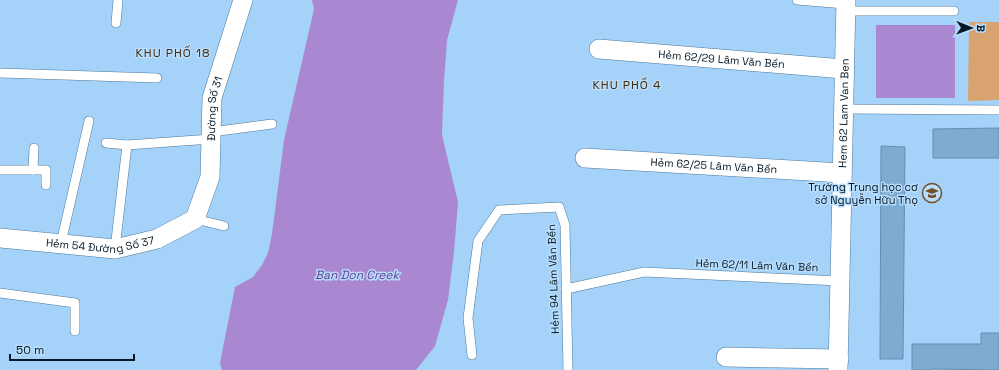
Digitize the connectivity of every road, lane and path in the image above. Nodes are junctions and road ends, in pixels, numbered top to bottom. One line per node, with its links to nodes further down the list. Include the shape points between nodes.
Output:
1 (118, 0): 6 (lane)
2 (243, 0): 15 (street, Đường Số 31, via 212,98)
3 (797, 0): 4 (lane)
4 (845, 5): 5 (lane); 8 (street, Hem 62 Lam Van Ben)
5 (954, 11)
6 (116, 23)
7 (600, 49): 8 (street, Hẻm 62/29 Lâm Văn Bền)
8 (844, 68): 11 (street, Hem 62 Lam Van Ben)
9 (0, 73): 10 (lane)
10 (156, 78)
11 (844, 109): 12 (lane); 22 (street, Hem 62 Lam Van Ben)
12 (999, 110)
13 (89, 121): 27 (lane)
14 (272, 124): 15 (lane)
15 (211, 136): 17 (lane); 24 (street, Đường Số 31, via 210,177)
16 (106, 143): 17 (lane)
17 (127, 145): 28 (lane)
18 (34, 148): 21 (lane)
19 (585, 158): 22 (street, Hẻm 62/25 Lâm Văn Bền)
20 (0, 170): 21 (lane)
21 (33, 170): 23 (lane, via 46,170)
22 (842, 173): 29 (street, Hem 62 Lam Van Ben)
23 (46, 185)
24 (195, 219): 25 (lane); 28 (street, Hẻm 54 Đường Số 37, via 157,239)
25 (224, 226)
26 (0, 238): 27 (street, Hẻm 54 Đường Số 37)
27 (61, 243): 28 (street, Hẻm 54 Đường Số 37)
28 (115, 249)
29 (840, 281): 30 (lane, Hẻm 62/11 Lâm Văn Bền, via 644,272); 35 (street, Hem 62 Lam Van Ben)
30 (566, 289): 33 (lane, Hẻm 94 Lâm Văn Bền, via 565,225 559,207 499,210 478,241 468,318); 36 (lane, Hẻm 94 Lâm Văn Bền)
31 (0, 293): 32 (lane, via 75,303)
32 (75, 332)
33 (472, 355)
34 (726, 358): 35 (street)
35 (839, 365)
36 (568, 370)

